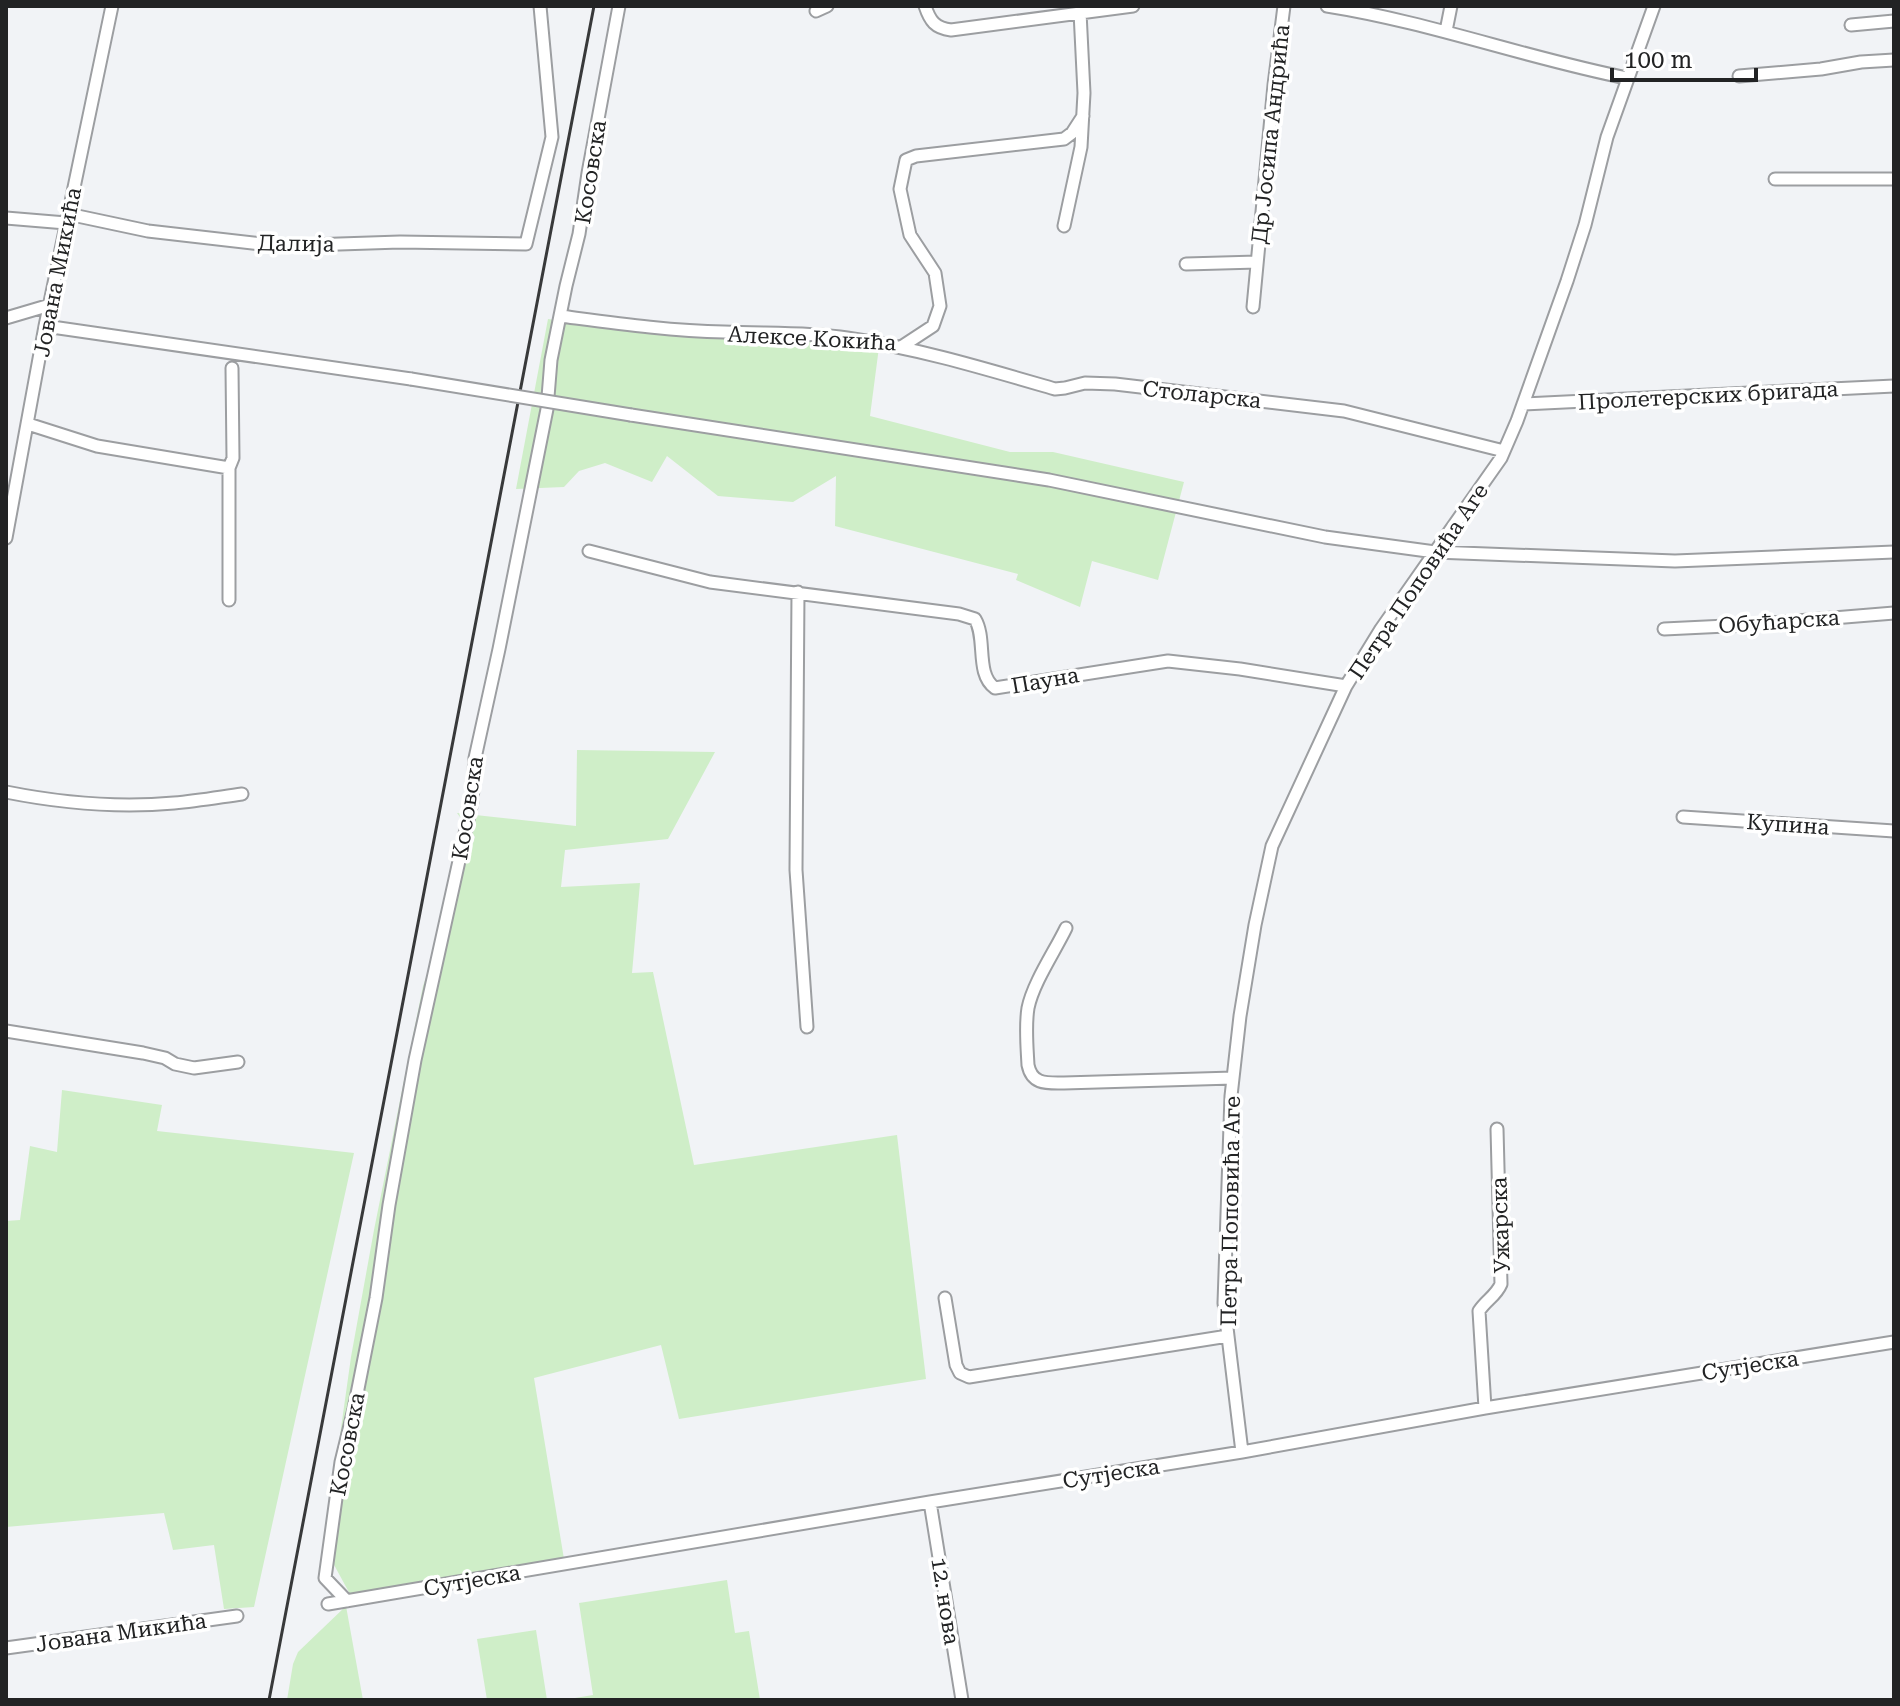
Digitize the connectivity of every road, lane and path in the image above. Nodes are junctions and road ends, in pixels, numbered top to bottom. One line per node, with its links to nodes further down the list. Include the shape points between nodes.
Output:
1 (112, 6): 21 (street, Јована Микића)
2 (540, 6): 21 (street, Далија, via 552,137 526,244 279,246)
3 (619, 6): 27 (street, Косовска)
4 (925, 6): 10 (street, via 933,24 951,30)
5 (1133, 6): 10 (street)
6 (1284, 6): 23 (street, Др Јосипа Андрића)
7 (1327, 6): 13 (street)
8 (1451, 6): 13 (street)
9 (1654, 6): 16 (street, Петра Поповића Аге)
10 (1080, 12): 17 (street)
11 (1894, 21): 12 (street)
12 (1851, 25)
13 (1446, 31): 16 (street)
14 (1894, 60): 15 (street)
15 (1739, 76)
16 (1627, 78): 33 (street, Петра Поповића Аге, via 1585,225)
17 (1083, 116): 22 (street); 30 (street, Алексе Кокића, via 1064,139 906,160 900,189 910,235 935,273 940,306 933,326)
18 (1775, 179): 19 (street)
19 (1894, 179)
20 (6, 218): 21 (street, Далија)
21 (67, 219): 25 (street, Јована Микића)
22 (1064, 226)
23 (1257, 262): 24 (street, Др Јосипа Андрића); 26 (street, Др Јосипа Андрића)
24 (1186, 264)
25 (50, 305): 28 (street); 29 (street, Јована Микића)
26 (1253, 307)
27 (560, 316): 30 (street, Алексе Кокића, via 843,337); 62 (street, Косовска, via 547,409 475,758 472,802 415,1060 376,1298 341,1462 325,1578)
28 (6, 318)
29 (45, 326): 34 (street, Јована Микића); 39 (street, bridge, via 1049,480 1325,537)
30 (901, 347): 35 (street, Столарска, via 1055,389 1115,384 1344,411)
31 (232, 368): 36 (street)
32 (1894, 386): 33 (street, Пролетерских бригада)
33 (1523, 404): 35 (street, Петра Поповића Аге)
34 (28, 424): 36 (street, via 97,446); 37 (street, Јована Микића)
35 (1504, 451): 39 (street, Петра Поповића Аге)
36 (229, 468): 42 (street)
37 (6, 538)
38 (589, 551): 41 (street, Пауна, via 710,582)
39 (1435, 552): 40 (street, via 1675,561); 45 (street, Петра Поповића Аге)
40 (1894, 552)
41 (798, 592): 45 (street, Пауна, via 975,619 985,674 995,688 1168,661); 51 (street, via 796,870)
42 (229, 600)
43 (1894, 613): 44 (street, Обућарска)
44 (1664, 629)
45 (1346, 686): 54 (street, Петра Поповића Аге, via 1272,846)
46 (6, 792): 47 (street, via 121,805)
47 (242, 794)
48 (1683, 817): 49 (street, Купина)
49 (1894, 831)
50 (1066, 928): 54 (street, via 1029,1005 1028,1065 1035,1080)
51 (807, 1027)
52 (6, 1031): 53 (street, via 143,1053 194,1068)
53 (238, 1062)
54 (1233, 1078): 57 (street, Петра Поповића Аге, via 1224,1303)
55 (1497, 1129): 59 (street, Ужарска, via 1501,1284 1479,1311)
56 (945, 1298): 57 (street, via 956,1365 969,1377)
57 (1228, 1336): 60 (street, Петра Поповића Аге)
58 (1894, 1342): 59 (street, Сутјеска)
59 (1485, 1408): 60 (street, Сутјеска)
60 (1242, 1452): 61 (street, Сутјеска)
61 (930, 1502): 62 (street, Сутјеска); 66 (street, 12. нова)
62 (347, 1601): 63 (street, Сутјеска)
63 (328, 1604)
64 (237, 1616): 65 (street, Јована Микића)
65 (6, 1648)
66 (962, 1700)

